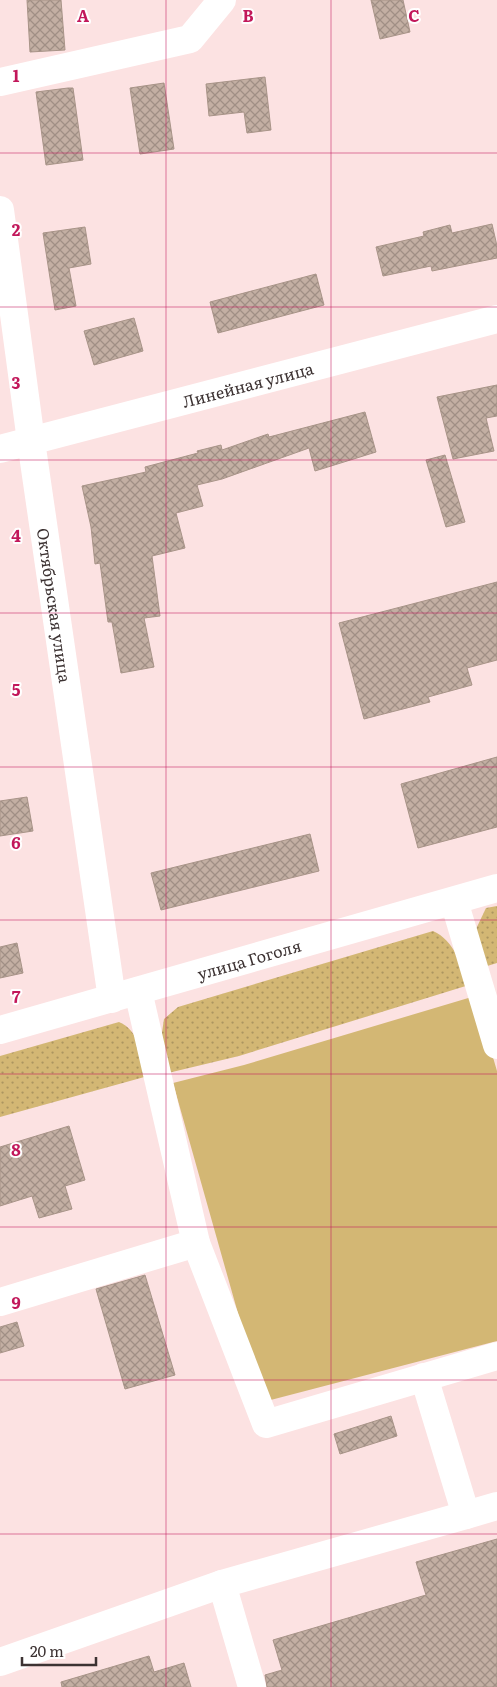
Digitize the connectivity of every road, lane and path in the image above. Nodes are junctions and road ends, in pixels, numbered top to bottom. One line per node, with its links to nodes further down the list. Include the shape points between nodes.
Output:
1 (222, 0): 2 (street, via 190,39)
2 (0, 82)
3 (0, 210): 5 (street, Октябрьская улица)
4 (497, 319): 5 (street, Линейная улица)
5 (30, 441): 6 (street, Линейная улица); 10 (street, Октябрьская улица)
6 (0, 449)
7 (497, 888): 8 (street, улица Гоголя)
8 (454, 901): 9 (street, улица Гоголя); 12 (street)
9 (138, 991): 10 (street, улица Гоголя); 13 (street)
10 (112, 999): 11 (street, улица Гоголя)
11 (0, 1030)
12 (497, 1045)
13 (196, 1243): 14 (street); 16 (street, via 266,1424)
14 (0, 1302)
15 (497, 1356): 16 (street)
16 (424, 1377): 18 (street)
17 (497, 1506): 18 (street)
18 (466, 1515): 19 (street)
19 (222, 1584): 20 (street); 21 (street)
20 (0, 1662)
21 (252, 1687)

